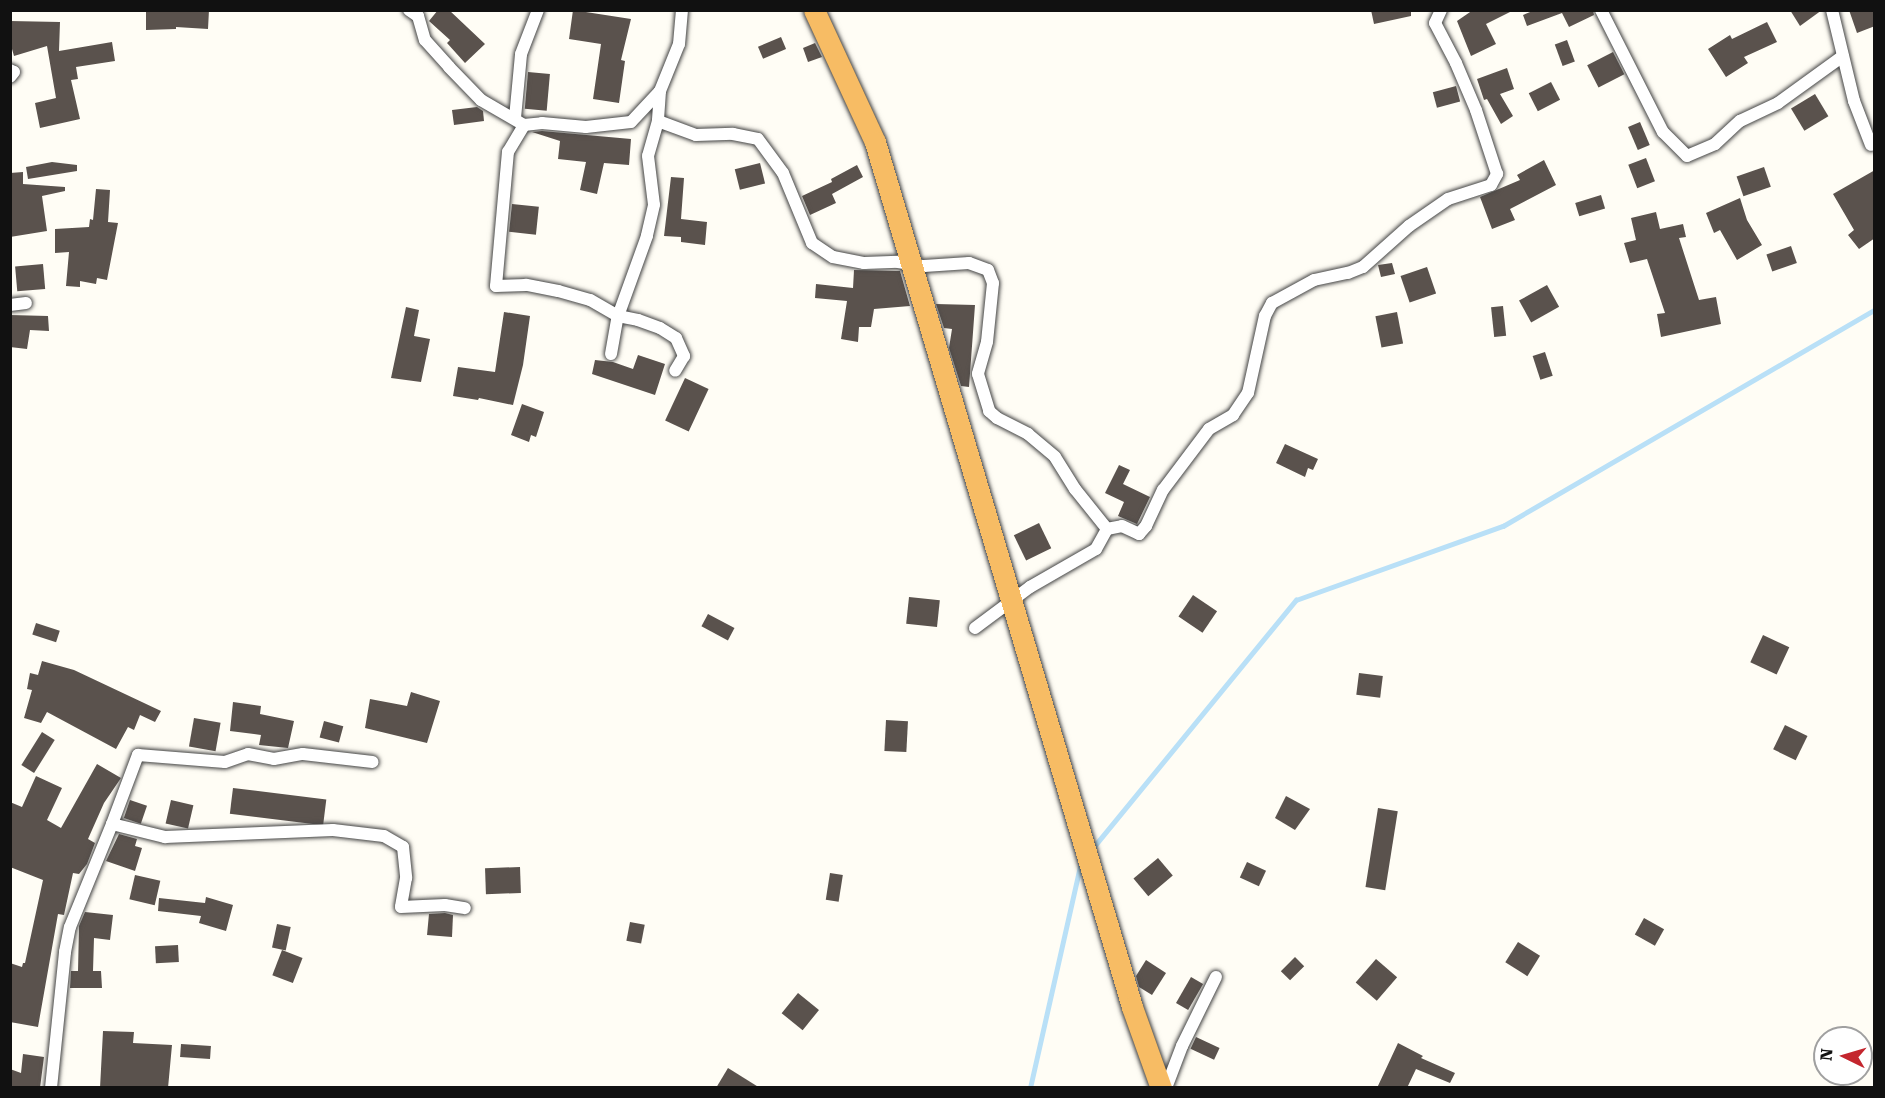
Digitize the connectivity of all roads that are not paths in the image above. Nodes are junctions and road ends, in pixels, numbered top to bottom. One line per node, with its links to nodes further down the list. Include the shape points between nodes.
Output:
1 (409, 10): 13 (street, via 418,16 425,40 448,68 481,100)
2 (538, 10): 13 (street, via 521,54)
3 (682, 10): 11 (street, via 679,44)
4 (814, 10): 27 (highway, via 875,142 1132,1007)
5 (1441, 10): 20 (street, via 1435,22 1476,110 1497,174 1491,185 1448,198 1363,267 1314,280 1272,303 1265,316 1248,393 1233,415 1209,429 1163,490 1139,534 1122,526)
6 (1601, 10): 8 (street, via 1663,132 1687,156 1715,144 1740,121 1778,103)
7 (1832, 10): 8 (street)
8 (1843, 56): 14 (street, via 1854,101)
9 (10, 70): 10 (street, via 14,72)
10 (10, 77)
11 (660, 91): 12 (street); 13 (street, via 631,122 586,127)
12 (658, 121): 17 (street, via 648,156 654,205 648,236); 20 (street, via 696,135 733,134 758,139 783,173 812,243 833,257 924,266 969,263 988,270 993,283 987,342 978,374 990,411 1028,434 1055,457)
13 (519, 122): 17 (street, via 508,152 495,286 526,285 558,291 590,300)
14 (1871, 145)
15 (26, 303): 16 (street)
16 (10, 305)
17 (618, 316): 18 (street); 19 (street, via 660,328 676,339 684,356)
18 (611, 354)
19 (675, 371)
20 (1107, 529): 21 (street, via 1096,549 1030,587)
21 (975, 628)
22 (373, 762): 23 (street, via 303,754 274,759 248,754 225,762 138,755)
23 (112, 824): 24 (street, via 165,837 333,830 384,836 403,847 406,878 401,907); 26 (street, via 70,927)
24 (465, 908)
25 (1216, 976): 27 (street)
26 (51, 1088)
27 (1163, 1088)

